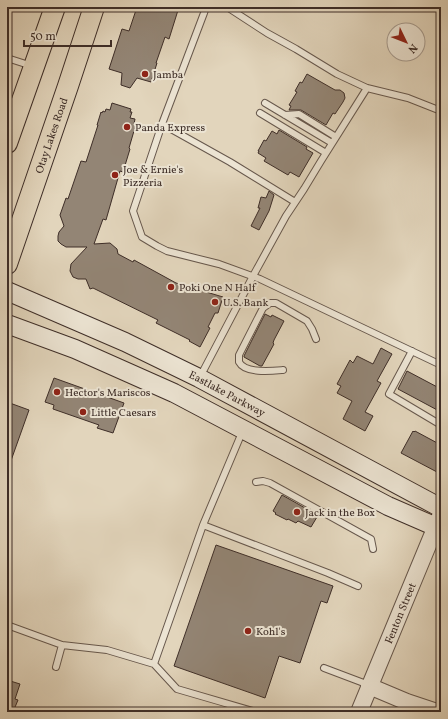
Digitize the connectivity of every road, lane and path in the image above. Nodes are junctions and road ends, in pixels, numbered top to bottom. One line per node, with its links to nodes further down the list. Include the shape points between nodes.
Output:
1 (55, 7): 6 (main road)
2 (94, 7): 18 (main road, Otay Lakes Road)
3 (206, 7): 12 (lane)
4 (226, 7): 7 (lane, via 337,74)
5 (7, 58): 6 (lane)
6 (34, 67): 14 (main road)
7 (367, 88): 9 (lane, via 408,98); 13 (lane)
8 (265, 103): 11 (lane)
9 (441, 111)
10 (260, 113): 16 (lane)
11 (285, 115): 13 (lane, via 300,114); 15 (lane)
12 (162, 124): 17 (lane); 19 (lane, via 133,211 142,237 167,252 218,264)
13 (336, 137): 15 (lane)
14 (7, 143)
15 (332, 143): 16 (lane)
16 (326, 152): 17 (lane)
17 (295, 202): 19 (lane)
18 (7, 264)
19 (253, 276): 23 (lane); 26 (lane)
20 (7, 291): 26 (main road, Eastlake Parkway, via 125,342)
21 (7, 324): 28 (main road, via 90,355 174,393)
22 (316, 339): 25 (lane, via 307,321 276,304 270,303 263,308 239,355 240,362 244,367 257,371)
23 (412, 351): 24 (lane); 27 (lane, via 389,394)
24 (441, 365)
25 (283, 370)
26 (199, 378): 30 (main road, Eastlake Parkway)
27 (441, 424)
28 (243, 430): 31 (main road, via 388,506); 32 (lane)
29 (256, 482): 33 (lane, via 270,483 371,540)
30 (441, 508)
31 (439, 523): 40 (street, Fenton Street)
32 (203, 525): 34 (lane); 37 (lane)
33 (373, 549)
34 (358, 586)
35 (7, 625): 36 (lane)
36 (62, 645): 37 (lane, via 107,650); 38 (lane)
37 (154, 664): 41 (lane, via 177,689)
38 (56, 667)
39 (324, 668): 40 (lane)
40 (369, 686): 42 (street, Fenton Street); 43 (street)
41 (256, 712)
42 (359, 712)
43 (437, 712)

